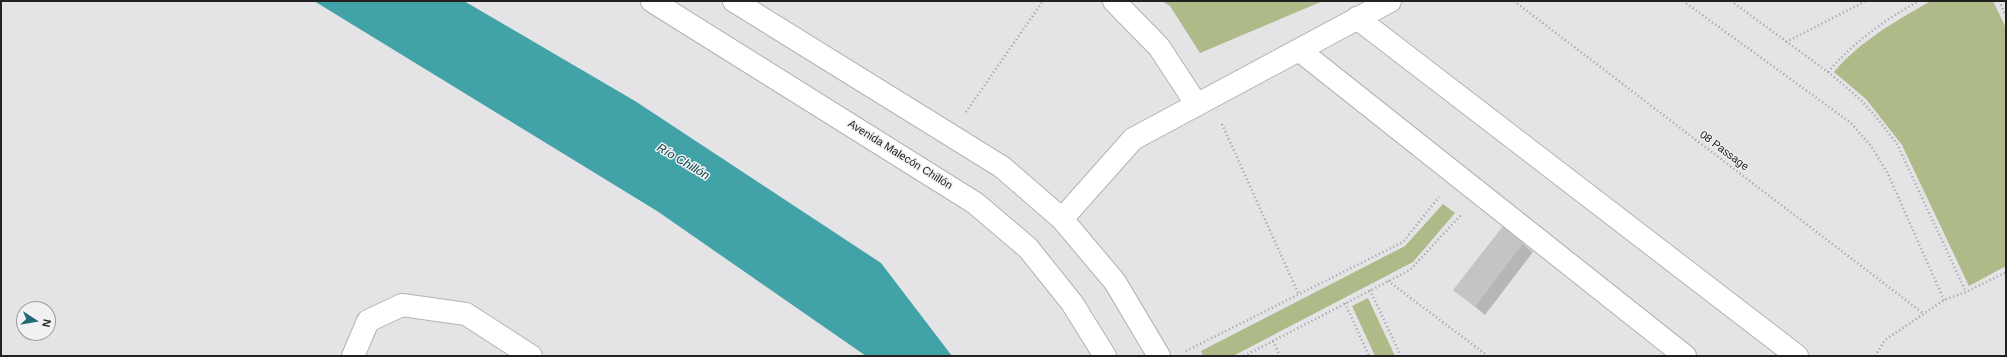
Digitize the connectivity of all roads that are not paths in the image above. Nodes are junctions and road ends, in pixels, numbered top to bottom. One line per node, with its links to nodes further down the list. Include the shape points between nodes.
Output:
1 (652, 1): 11 (street, Avenida Malecón Chillón, via 975,203 1028,248 1072,303)
2 (734, 1): 8 (street, via 1002,167)
3 (1114, 1): 7 (street, via 1159,47)
4 (1390, 1): 5 (street)
5 (1357, 18): 6 (street); 14 (street)
6 (1299, 50): 7 (street); 13 (street)
7 (1203, 101): 8 (street, via 1133,139)
8 (1062, 219): 12 (street, via 1115,282)
9 (353, 355): 10 (street, via 368,321 402,305 466,314)
10 (531, 356)
11 (1105, 356)
12 (1159, 356)
13 (1685, 356)
14 (1796, 356)

